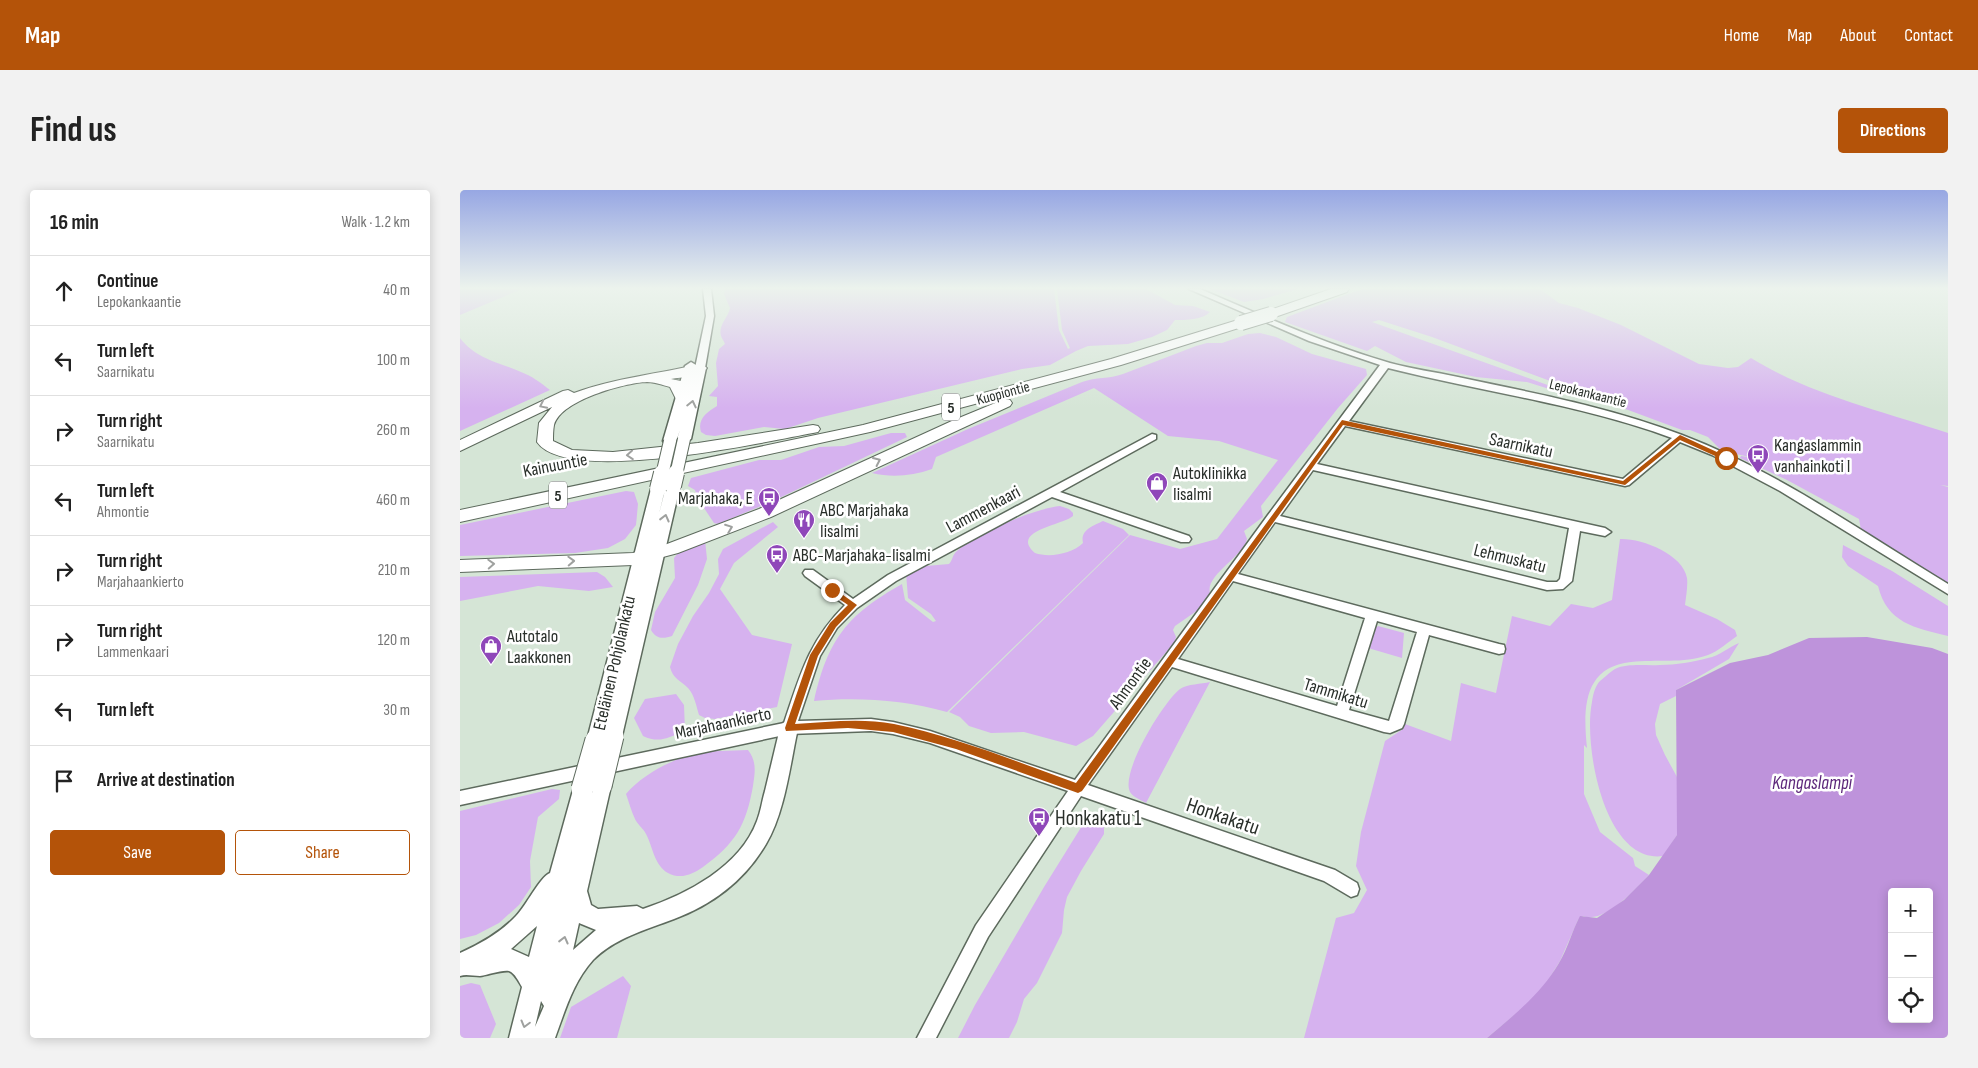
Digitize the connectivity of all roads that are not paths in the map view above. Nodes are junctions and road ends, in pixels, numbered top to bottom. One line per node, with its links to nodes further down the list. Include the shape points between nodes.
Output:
1 (706, 329): 7 (street, Eteläinen Pohjolankatu)
2 (1206, 329): 10 (highway, Kuopiontie / 5)
3 (1212, 329): 5 (highway, Kuopiontie / 5)
4 (1288, 329): 6 (street, Lepokankaantie)
5 (1116, 362): 17 (highway, Kuopiontie / 5); 25 (highway, one-way to 5, via 765,513 989,410)
6 (1386, 364): 11 (street, Ahmontie); 13 (street, Lepokankaantie, via 1581,406)
7 (693, 369): 8 (highway); 9 (main road, Eteläinen Pohjolankatu); 14 (main road, Eteläinen Pohjolankatu, one-way to 7); 15 (highway, one-way to 15, via 612,379 585,387)
8 (643, 378): 9 (highway, via 676,384); 10 (highway, one-way to 8, via 701,448 644,454 583,456 564,453 545,442 545,427 563,406 596,389)
9 (681, 396): 14 (main road, Eteläinen Pohjolankatu)
10 (851, 422): 17 (highway, Kuopiontie / 5)
11 (1342, 422): 13 (street, Saarnikatu, via 1625,483); 16 (street, Ahmontie)
12 (1152, 437): 18 (street, Lammenkaari)
13 (1680, 437): 29 (street, Lepokankaantie, via 1767,480)
14 (677, 440): 17 (main road, Eteläinen Pohjolankatu, bridge)
15 (460, 446)
16 (1310, 466): 21 (street, Ahmontie); 22 (street)
17 (661, 479): 19 (highway, Kainuuntie / 5); 20 (highway, Kainuuntie / 5); 25 (main road, Eteläinen Pohjolankatu)
18 (1052, 492): 24 (street); 30 (street, Lammenkaari, via 892,578)
19 (460, 505)
20 (460, 516)
21 (1272, 518): 22 (street, Lehmuskatu, via 1553,586 1566,581); 28 (street, Ahmontie)
22 (1575, 526): 23 (street)
23 (1605, 532)
24 (1186, 539)
25 (648, 555): 26 (highway, one-way to 25); 37 (main road, Eteläinen Pohjolankatu, bridge)
26 (460, 566)
27 (809, 573): 30 (street)
28 (1230, 576): 31 (street); 34 (street, Ahmontie)
29 (1948, 590)
30 (853, 605): 36 (street, Lammenkaari, via 833,625 814,655)
31 (1372, 615): 32 (street); 35 (street)
32 (1424, 629): 33 (street); 35 (street, Tammikatu, via 1397,724 1390,728)
33 (1500, 649)
34 (1169, 661): 35 (street, Tammikatu); 38 (street, Ahmontie)
35 (1341, 714)
36 (789, 728): 38 (street, Marjahaankierto, via 848,724 893,728 956,745); 39 (street, Marjahaankierto); 43 (main road, via 769,816 754,846 708,891 675,908)
37 (592, 788): 40 (main road, Eteläinen Pohjolankatu); 41 (main road, Eteläinen Pohjolankatu)
38 (1078, 788): 42 (street, Honkakatu, via 1329,875); 48 (street, Ahmontie, via 982,931)
39 (460, 798)
40 (566, 849): 44 (main road, via 542,903 524,926 500,944); 45 (main road, Eteläinen Pohjolankatu)
41 (577, 888): 43 (main road, via 578,906 586,916 600,921); 47 (main road, Eteläinen Pohjolankatu, one-way to 41)
42 (1351, 889)
43 (652, 915): 47 (main road, via 609,935 586,953 568,976)
44 (460, 965): 45 (main road, via 507,960 517,962 523,966)
45 (534, 988): 46 (main road, Eteläinen Pohjolankatu, one-way to 46)
46 (521, 1038)
47 (542, 1038)
48 (926, 1038)

